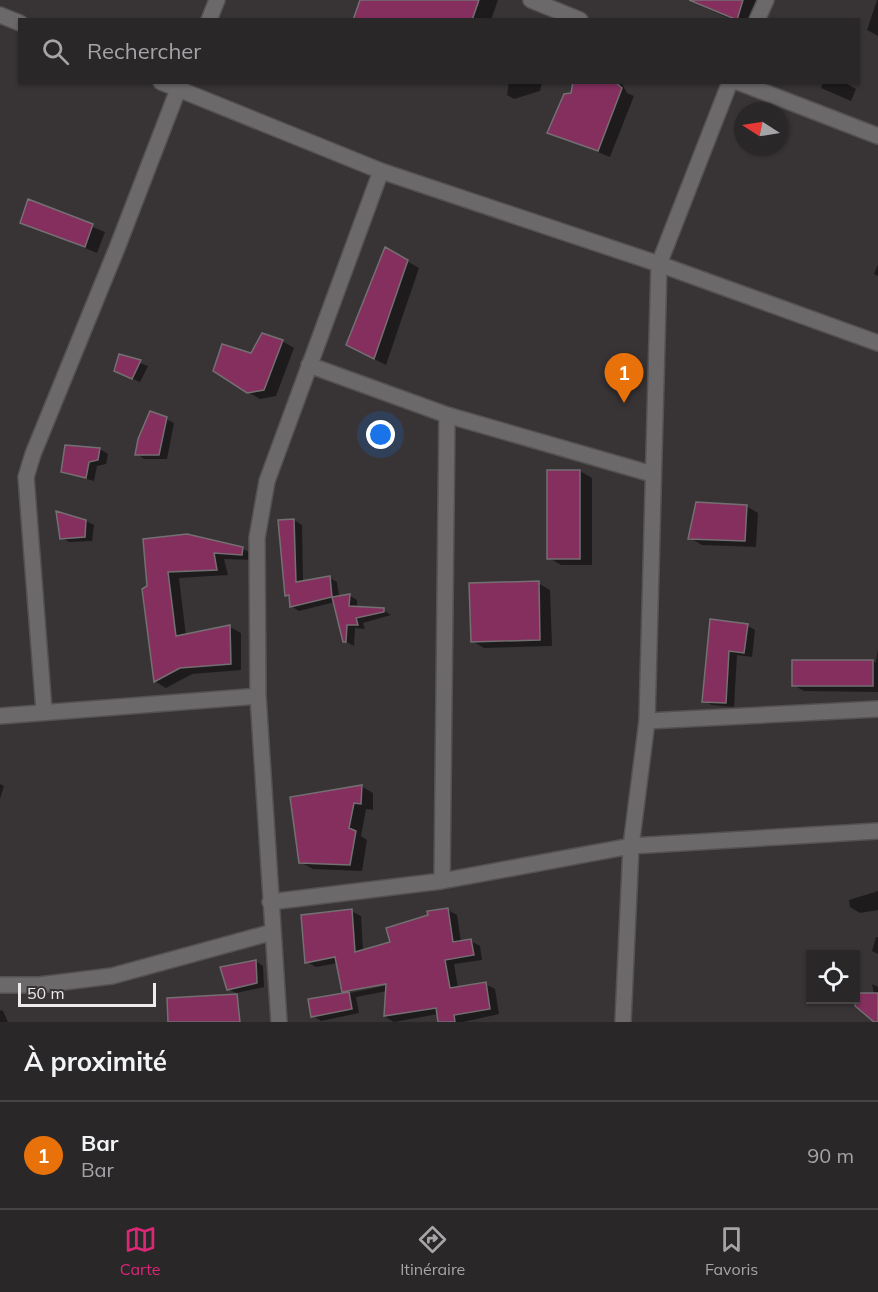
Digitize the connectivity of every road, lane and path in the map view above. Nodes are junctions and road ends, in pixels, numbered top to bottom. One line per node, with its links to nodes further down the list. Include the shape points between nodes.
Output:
1 (217, 0): 5 (street)
2 (531, 0): 6 (street)
3 (766, 0): 7 (street)
4 (0, 15): 8 (street)
5 (209, 18)
6 (575, 18)
7 (758, 18)
8 (18, 22)
9 (729, 84): 14 (street)
10 (743, 84): 12 (street)
11 (179, 86): 13 (street); 21 (street, via 26,477)
12 (878, 136)
13 (381, 171): 14 (street); 16 (street)
14 (659, 264): 15 (street); 18 (street)
15 (878, 343)
16 (309, 365): 17 (street); 19 (street, via 267,481 259,519)
17 (447, 415): 18 (street); 26 (street)
18 (652, 474): 23 (street)
19 (258, 696): 21 (street); 27 (street)
20 (878, 709): 23 (street)
21 (44, 711): 22 (street)
22 (0, 716)
23 (647, 721): 25 (street)
24 (878, 831): 25 (street)
25 (631, 846): 26 (street); 31 (street)
26 (442, 880): 27 (street)
27 (270, 902): 28 (street)
28 (273, 932): 29 (street, via 112,976 39,985); 30 (street)
29 (0, 985)
30 (279, 1022)
31 (623, 1022)

